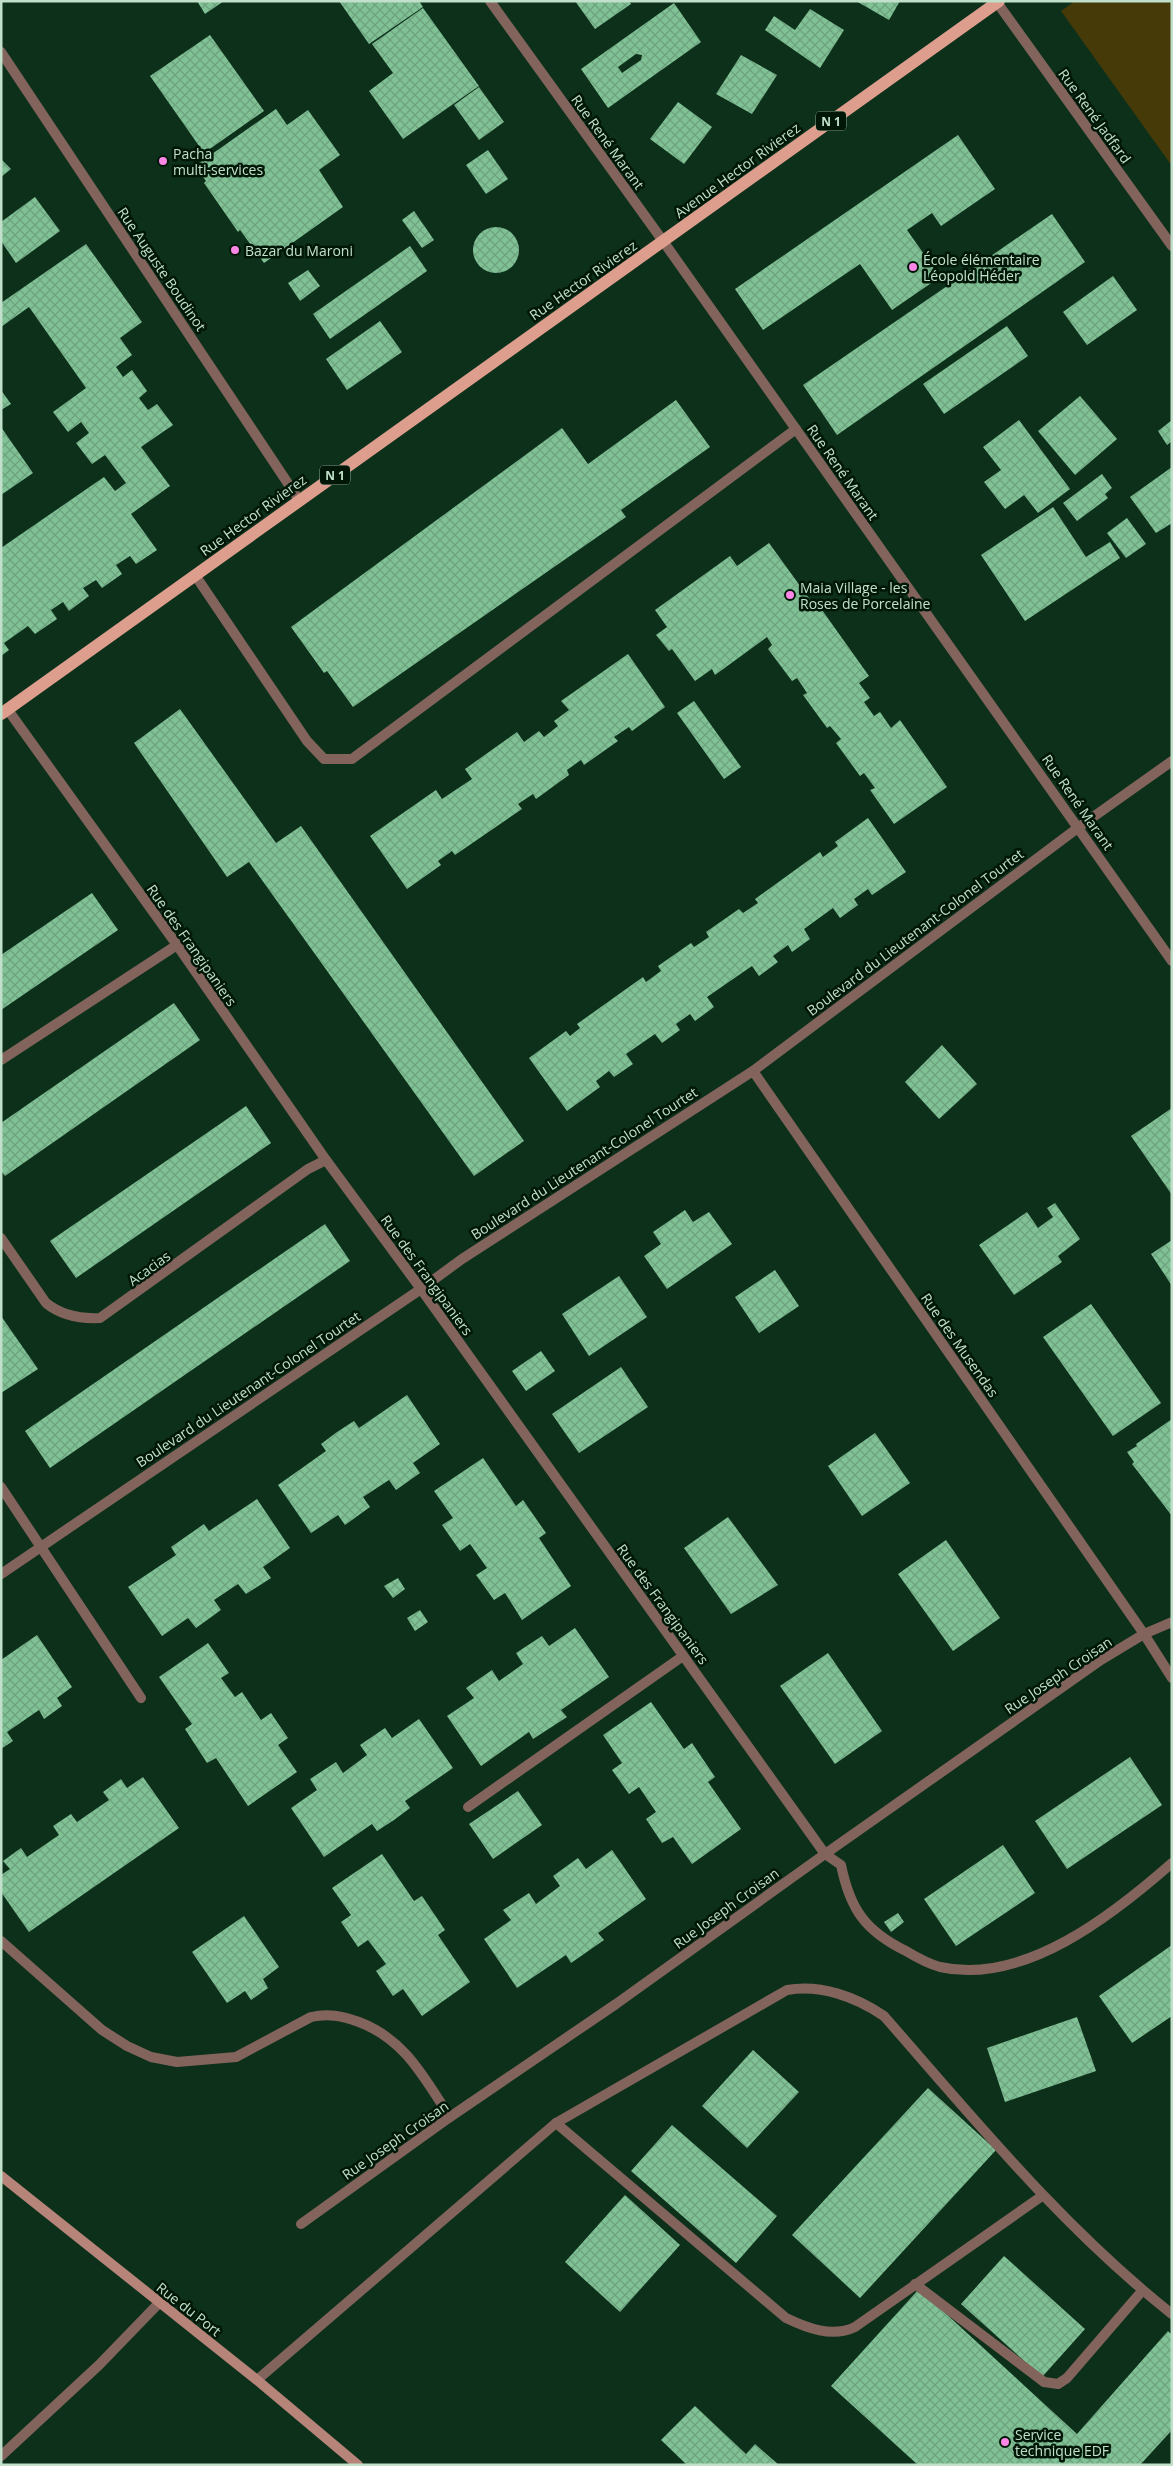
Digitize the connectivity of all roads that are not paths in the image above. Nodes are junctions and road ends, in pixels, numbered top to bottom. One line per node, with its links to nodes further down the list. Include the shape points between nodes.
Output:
1 (490, 1): 4 (street, Rue René Marant)
2 (997, 2): 4 (main road, Avenue Hector Rivierez / N 1); 5 (street, Rue René Jadfard)
3 (1, 52): 7 (street, Rue Auguste Boudinot)
4 (663, 241): 6 (street, Rue René Marant); 7 (main road, Rue Hector Rivierez / N 1)
5 (1172, 246)
6 (796, 429): 8 (street, via 352,759 324,759 307,740); 11 (street, Rue René Marant)
7 (299, 500): 8 (main road, Rue Hector Rivierez / N 1)
8 (195, 575): 9 (main road, Rue Hector Rivierez / N 1)
9 (5, 712): 12 (street, Rue des Frangipaniers)
10 (1172, 761): 11 (street, Boulevard du Lieutenant-Colonel Tourtet)
11 (1079, 827): 13 (street, Rue René Marant); 15 (street, Boulevard du Lieutenant-Colonel Tourtet)
12 (177, 945): 14 (street); 16 (street, Rue des Frangipaniers)
13 (1172, 961)
14 (1, 1060)
15 (753, 1071): 18 (street, Boulevard du Lieutenant-Colonel Tourtet, via 462,1259); 23 (street, Rue des Musendas)
16 (326, 1160): 17 (street, Acacias, via 308,1169 100,1318 83,1319 54,1310); 18 (street, Rue des Frangipaniers)
17 (1, 1238)
18 (421, 1289): 20 (street, Boulevard du Lieutenant-Colonel Tourtet); 24 (street, Rue des Frangipaniers)
19 (1, 1487): 20 (street)
20 (41, 1546): 21 (street, Boulevard du Lieutenant-Colonel Tourtet); 26 (street)
21 (1, 1574)
22 (1172, 1622): 23 (street, Rue Joseph Croisan)
23 (1144, 1634): 25 (street, Rue des Musendas); 28 (street, Rue Joseph Croisan, via 1101,1660)
24 (683, 1656): 27 (street); 28 (street, Rue des Frangipaniers)
25 (1172, 1678)
26 (141, 1698)
27 (468, 1807)
28 (825, 1854): 29 (street, Rue des Frangipaniers, via 841,1864 850,1899 868,1927 917,1957 940,1966 968,1969 1018,1962 1076,1936 1110,1916); 31 (street, Rue Joseph Croisan)
29 (1172, 1863)
30 (1, 1941): 31 (street, via 102,2030 151,2057 177,2062 236,2057 320,2015 346,2017 364,2024 385,2034 402,2048)
31 (450, 2118): 35 (street, Rue Joseph Croisan)
32 (556, 2123): 34 (street, via 787,1990 801,1987 817,1989 853,2000 884,2016); 36 (street, via 786,2318 822,2331 846,2331); 40 (street)
33 (1, 2176): 38 (street, Rue du Port)
34 (1042, 2196): 36 (street); 37 (street)
35 (301, 2224)
36 (915, 2284): 37 (street, via 1044,2382 1058,2384 1068,2378)
37 (1142, 2291): 39 (street)
38 (159, 2303): 40 (street, Rue du Port); 41 (street, via 100,2365)
39 (1172, 2314)
40 (257, 2380): 42 (street, Rue du Port)
41 (1, 2456)
42 (358, 2465)

